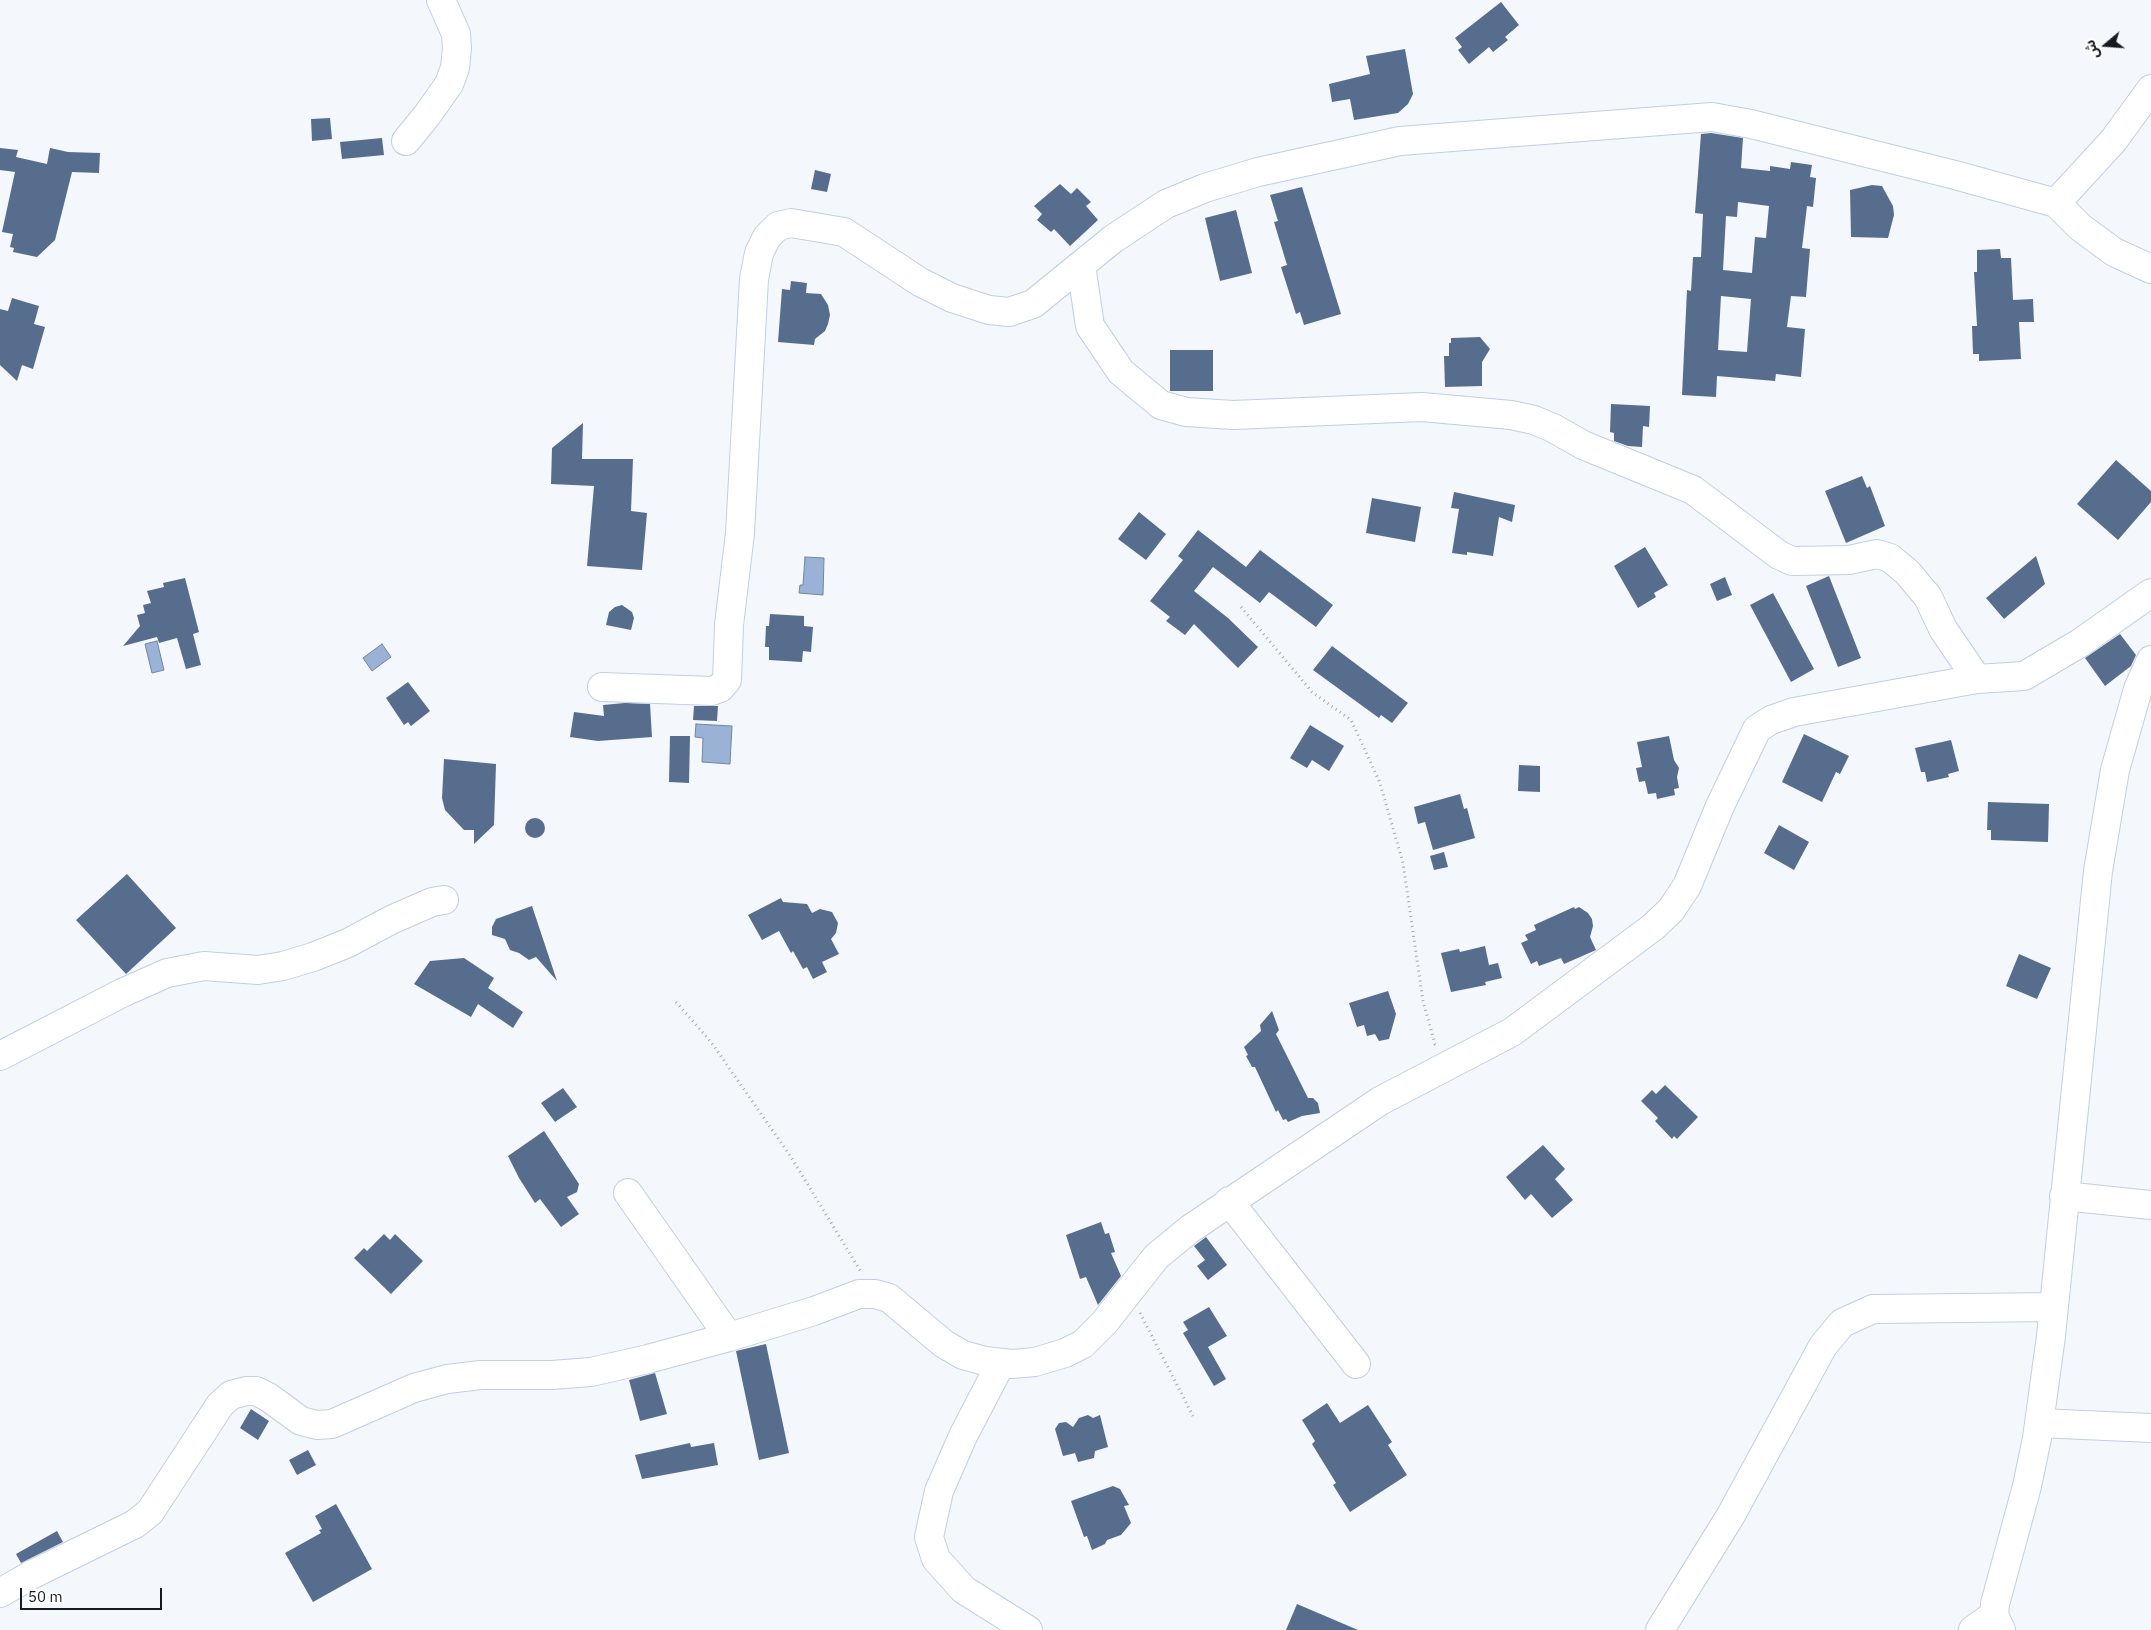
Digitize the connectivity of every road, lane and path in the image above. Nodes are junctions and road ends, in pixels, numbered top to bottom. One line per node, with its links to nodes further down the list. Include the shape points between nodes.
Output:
1 (441, 0): 3 (street, via 456,34 455,68 449,84)
2 (2151, 90): 4 (street, via 2113,141)
3 (406, 141)
4 (2056, 203): 5 (street, via 1955,174 1751,124 1712,117 1690,118 1400,142 1258,172 1166,204); 6 (street, via 2080,227 2114,252)
5 (1081, 265): 10 (street, via 1090,326 1121,372 1161,406 1186,412 1233,415 1422,407 1534,420 1583,446 1693,490 1779,555 1792,561 1849,560 1877,554 1890,558 1907,572 1928,598 1943,629); 11 (street, via 1033,304 1010,312 989,310 952,298 920,282 844,232 791,224 778,226 767,237 759,253 754,279 740,533 729,625 727,680 712,691)
6 (2151, 269)
7 (2151, 593): 10 (street, via 2080,643 2024,676)
8 (1241, 607): 15 (path, via 1312,692 1351,720 1380,783 1403,863 1423,1001 1435,1044)
9 (2151, 660): 17 (street, via 2138,689 2115,770 2098,870)
10 (1977, 679): 15 (street, via 1794,712 1757,729 1687,886 1672,910 1512,1032)
11 (602, 687)
12 (444, 900): 14 (street, via 391,920 331,950 283,966 258,970 204,966 168,973)
13 (676, 1002): 21 (path, via 711,1042 785,1149)
14 (0, 1056)
15 (1468, 1056): 18 (street, via 1380,1101)
16 (628, 1193): 23 (street)
17 (2064, 1196): 19 (street); 22 (street)
18 (1229, 1202): 20 (street, via 1156,1257); 25 (street)
19 (2151, 1205)
20 (1128, 1290): 24 (street, via 1104,1323 1083,1344 1035,1362); 26 (path)
21 (875, 1294): 23 (street, via 859,1294); 24 (street, via 899,1304 944,1344 963,1355)
22 (2053, 1307): 27 (street); 32 (street, via 1873,1309 1842,1323 1823,1346 1731,1515)
23 (728, 1337): 29 (street, via 591,1372 447,1379 414,1388 332,1424 301,1421 256,1392 231,1395 220,1405 150,1512 134,1524)
24 (1001, 1363): 31 (street, via 939,1491 929,1537 936,1559 964,1590)
25 (1356, 1364)
26 (1193, 1416)
27 (2039, 1423): 28 (street); 30 (street, via 2027,1486)
28 (2151, 1428)
29 (0, 1593)
30 (1989, 1625)
31 (1028, 1630)
32 (1660, 1630)

